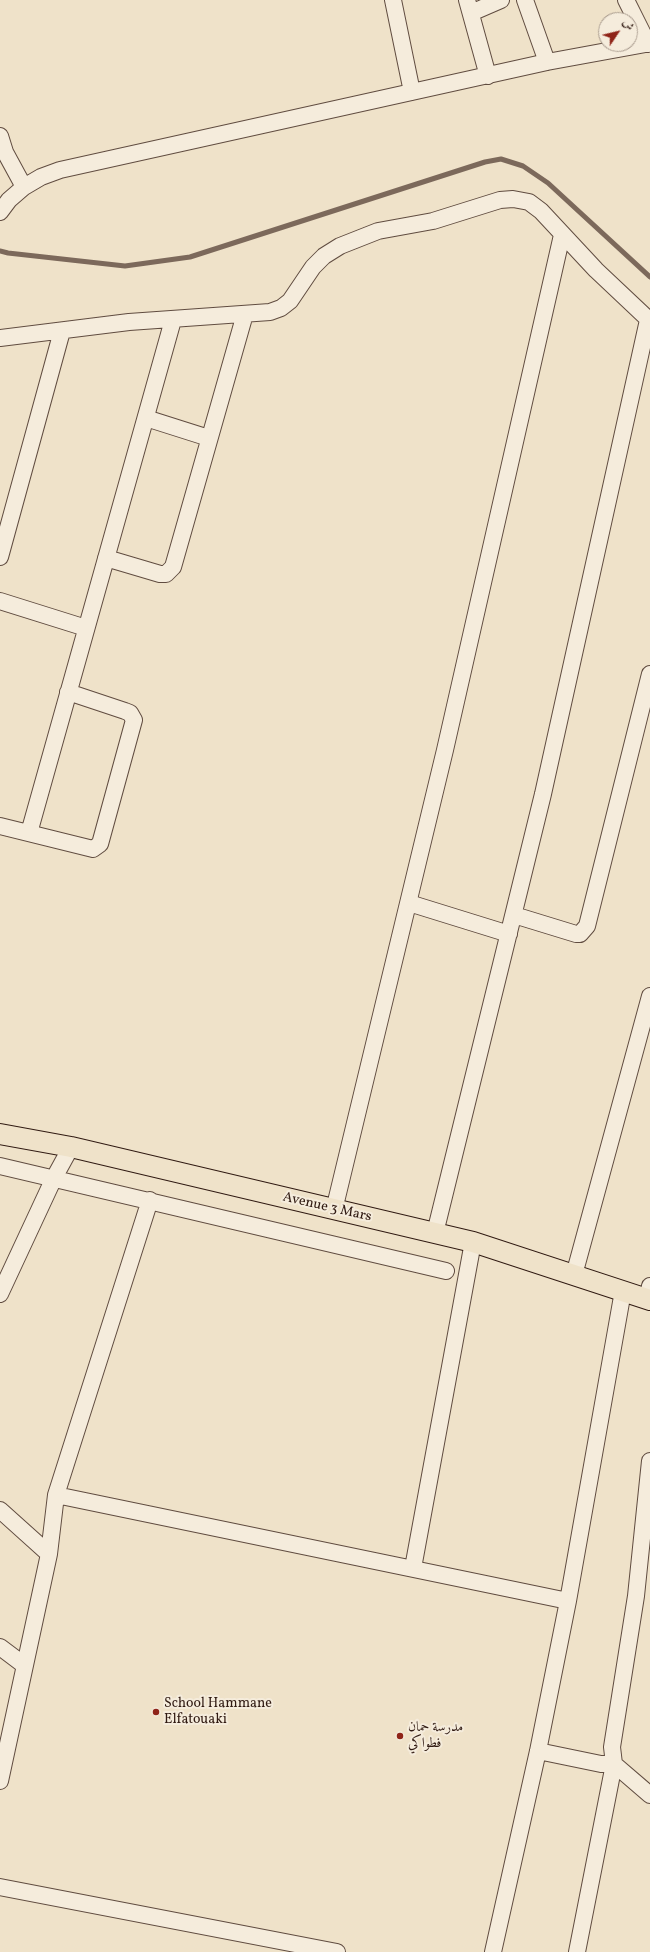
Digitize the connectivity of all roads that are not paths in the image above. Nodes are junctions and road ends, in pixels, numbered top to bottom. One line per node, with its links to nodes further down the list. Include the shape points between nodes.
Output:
1 (393, 0): 9 (street)
2 (501, 0): 5 (street)
3 (525, 0): 7 (street)
4 (626, 0): 6 (street)
5 (469, 7): 8 (street)
6 (649, 44): 7 (street)
7 (548, 62): 8 (street)
8 (488, 76): 9 (street)
9 (412, 92): 11 (street, via 60,170)
10 (0, 136): 11 (street, via 5,152)
11 (24, 187): 12 (street)
12 (0, 212)
13 (562, 235): 14 (street, via 541,211 529,202 500,200 433,221 378,231 354,240 324,256 313,267 290,301 281,308 270,312); 16 (street); 29 (street)
14 (245, 314): 15 (street); 20 (street)
15 (173, 320): 17 (street, via 129,322); 19 (street)
16 (649, 320): 30 (street)
17 (62, 331): 18 (street); 21 (street)
18 (0, 338)
19 (146, 418): 20 (street); 22 (street)
20 (210, 438): 22 (street, via 176,563 170,571 160,574)
21 (0, 557)
22 (106, 558): 24 (street)
23 (0, 601): 24 (street)
24 (86, 628): 26 (street)
25 (650, 674): 30 (street, via 588,926 580,934 576,934)
26 (68, 692): 28 (street); 28 (street, via 130,713 134,720 133,727 101,841 96,847 93,849)
27 (0, 826): 28 (street)
28 (29, 833)
29 (409, 903): 31 (street); 38 (street)
30 (514, 915): 31 (street)
31 (508, 934): 39 (street)
32 (650, 996): 42 (street)
33 (0, 1134): 34 (main road, Avenue 3 Mars)
34 (71, 1148): 36 (street); 38 (main road, Avenue 3 Mars)
35 (0, 1166): 36 (street)
36 (54, 1178): 37 (street); 44 (street)
37 (150, 1200): 41 (street); 47 (street)
38 (334, 1210): 39 (main road, Avenue 3 Mars)
39 (435, 1233): 40 (main road, Avenue 3 Mars)
40 (473, 1242): 42 (main road, Avenue 3 Mars); 50 (street)
41 (446, 1271)
42 (574, 1274): 43 (main road, Avenue 3 Mars)
43 (623, 1291): 45 (main road, Avenue 3 Mars); 51 (street)
44 (0, 1294)
45 (649, 1295)
46 (650, 1461): 56 (street, via 636,1596 612,1747)
47 (56, 1495): 49 (street); 50 (street)
48 (0, 1510): 49 (street)
49 (49, 1554): 53 (street)
50 (413, 1568): 51 (street)
51 (568, 1601): 54 (street)
52 (0, 1647): 53 (street)
53 (24, 1665): 55 (street)
54 (538, 1751): 56 (street, via 601,1764); 61 (street)
55 (3, 1753): 57 (street)
56 (614, 1764): 58 (street); 62 (street)
57 (0, 1781)
58 (650, 1795)
59 (0, 1887): 60 (street)
60 (338, 1952)
61 (493, 1952)
62 (577, 1952)

